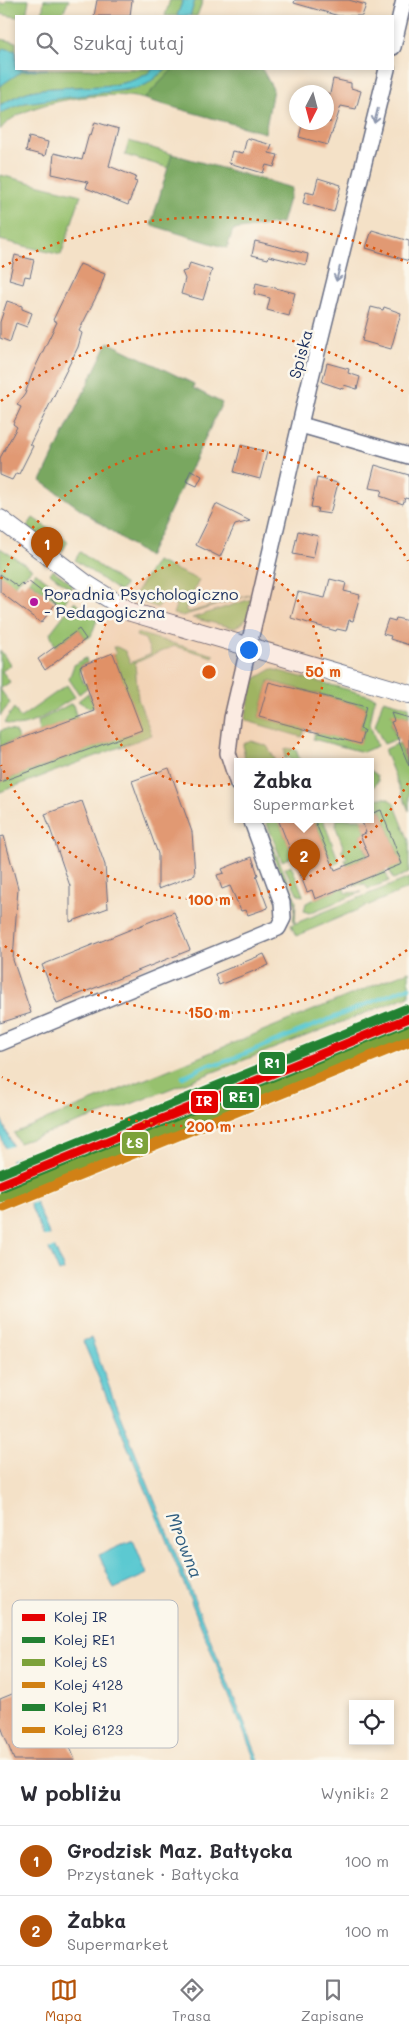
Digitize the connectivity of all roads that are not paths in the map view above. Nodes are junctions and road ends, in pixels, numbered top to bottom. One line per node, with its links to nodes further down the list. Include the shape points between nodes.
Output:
1 (404, 0): 2 (street)
2 (394, 43)
3 (388, 70): 4 (street, Spiska, one-way to 4)
4 (300, 425): 5 (street); 7 (street, Spiska)
5 (409, 456)
6 (0, 519): 7 (street, via 122,608)
7 (248, 648): 8 (street); 9 (street, Spiska, via 228,743 229,762)
8 (409, 694)
9 (234, 774)
10 (252, 823): 11 (street, via 282,903 282,922 278,928)
11 (0, 1043)

